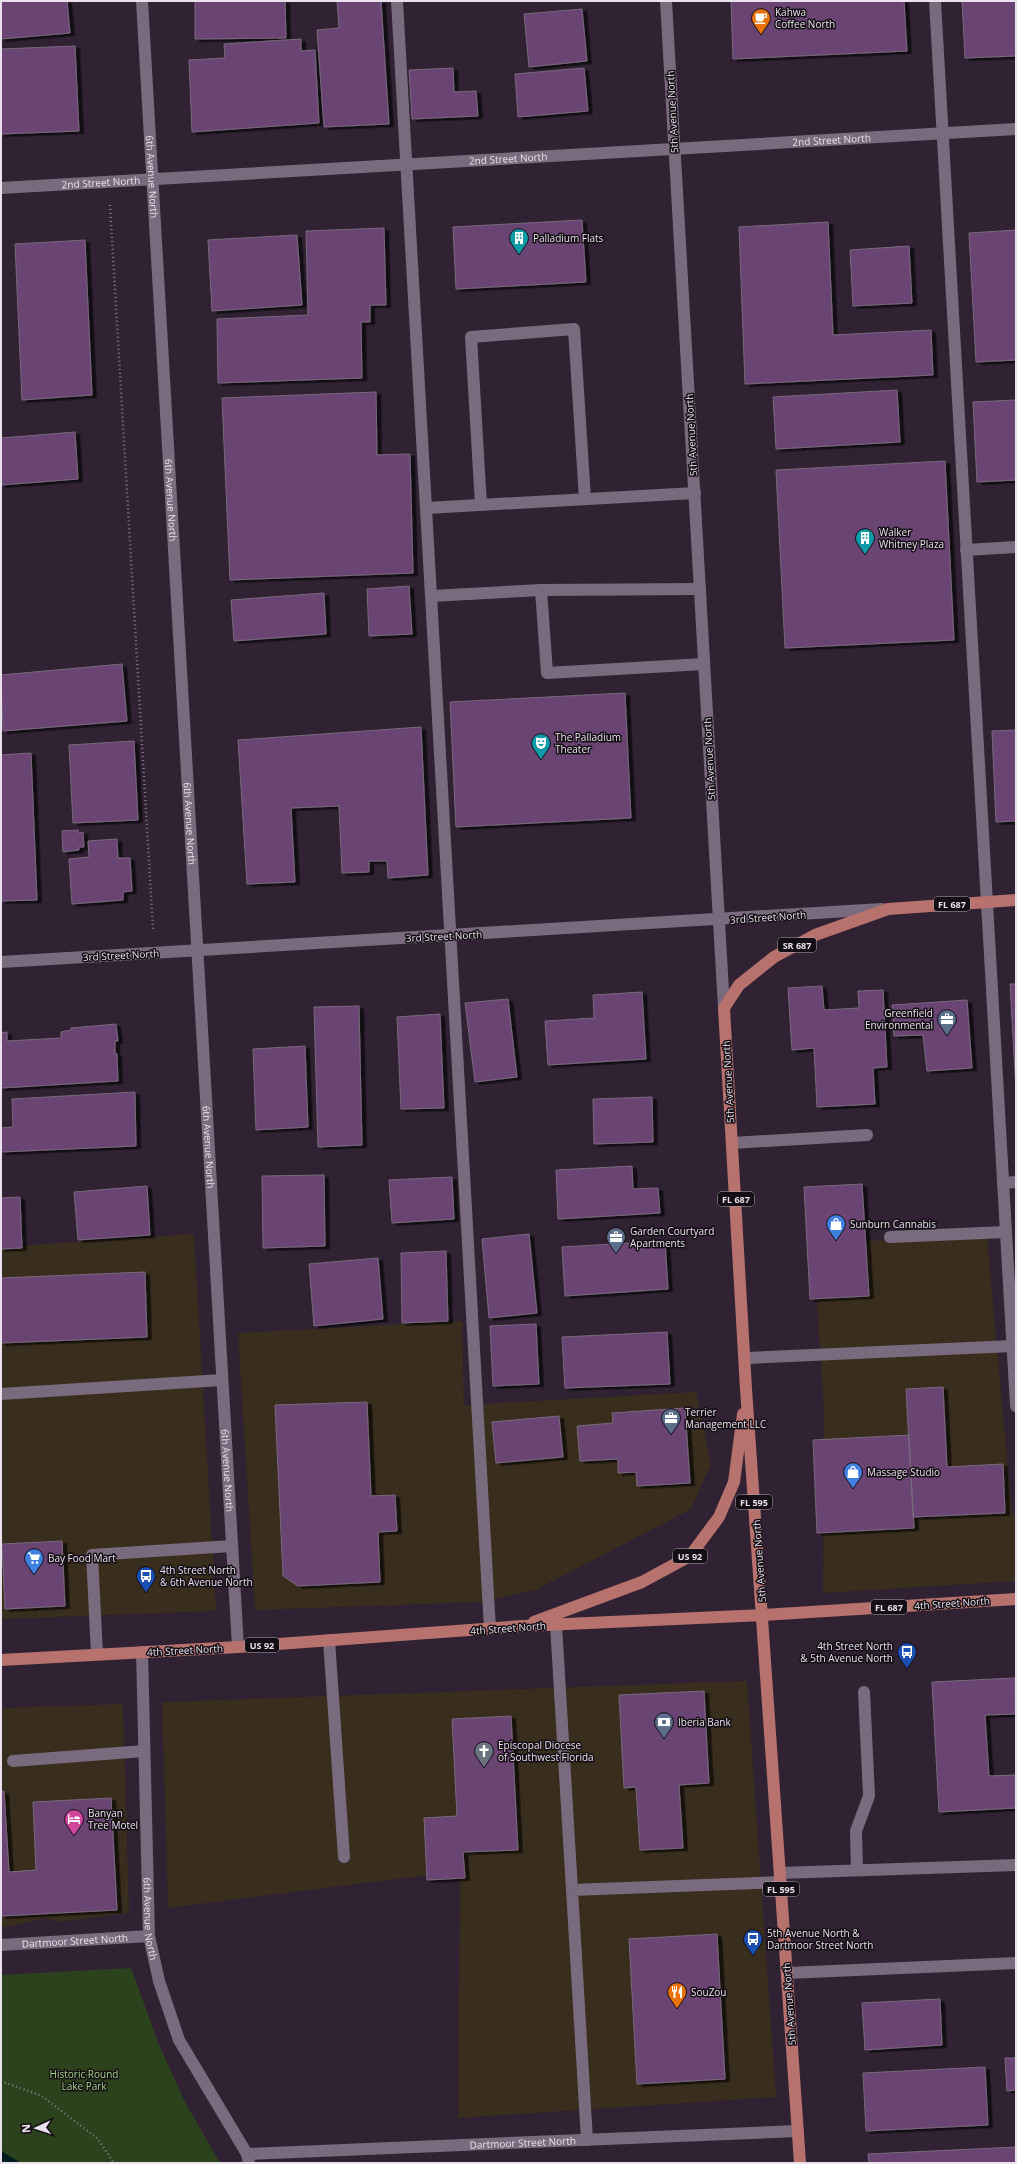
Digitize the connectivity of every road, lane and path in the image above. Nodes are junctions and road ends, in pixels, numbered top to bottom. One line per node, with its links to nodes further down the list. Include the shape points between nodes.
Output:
1 (142, 1): 9 (street, 6th Avenue North)
2 (397, 1): 8 (street)
3 (666, 1): 7 (street, 5th Avenue North)
4 (935, 1): 6 (street)
5 (1016, 129): 6 (street, 2nd Street North)
6 (942, 133): 7 (street, 2nd Street North); 17 (street)
7 (674, 149): 8 (street, 2nd Street North); 12 (street, 5th Avenue North)
8 (407, 164): 9 (street, 2nd Street North); 15 (street)
9 (152, 179): 10 (street, 2nd Street North); 27 (street, 6th Avenue North)
10 (108, 181): 11 (street, 2nd Street North); 28 (path)
11 (1, 188)
12 (695, 493): 13 (street); 18 (street, 5th Avenue North)
13 (585, 499): 14 (street); 14 (street, via 574,329 471,337)
14 (481, 505): 15 (street)
15 (427, 508): 20 (street)
16 (1016, 547): 17 (street)
17 (966, 550): 23 (street)
18 (700, 589): 19 (street); 21 (street, 5th Avenue North)
19 (541, 590): 20 (street); 21 (street, via 547,673)
20 (431, 596): 26 (street)
21 (704, 664): 25 (street, 5th Avenue North)
22 (1016, 900): 23 (main road, 3rd Street North / FL 687)
23 (987, 902): 24 (main road, 3rd Street North / FL 687); 34 (street)
24 (888, 909): 25 (street, 3rd Street North); 30 (main road, 3rd Street North / SR 687, via 815,935 774,957 739,985)
25 (719, 920): 26 (street, 3rd Street North); 30 (street, 5th Avenue North)
26 (451, 936): 27 (street, 3rd Street North); 48 (street)
27 (197, 950): 28 (street, 3rd Street North); 39 (street, 6th Avenue North)
28 (154, 953): 29 (street, 3rd Street North)
29 (1, 962)
30 (724, 1008): 32 (main road, 5th Avenue North / FL 687)
31 (867, 1135): 32 (street)
32 (732, 1143): 38 (main road, 5th Avenue North / FL 687)
33 (1016, 1182): 34 (street)
34 (1003, 1183): 35 (street)
35 (1006, 1232): 36 (street); 37 (street)
36 (890, 1237)
37 (1013, 1346): 38 (street); 42 (street)
38 (746, 1358): 40 (main road, 5th Avenue North / FL 687)
39 (222, 1380): 41 (street); 43 (street, 6th Avenue North)
40 (746, 1389): 45 (main road, 5th Avenue North / FL 595); 47 (main road, US 92, via 734,1482 719,1517 690,1556 642,1582)
41 (1, 1394)
42 (1016, 1406)
43 (232, 1546): 50 (street, 6th Avenue North); 52 (street, via 92,1555)
44 (1016, 1599): 45 (main road, 4th Street North / FL 687)
45 (763, 1615): 46 (main road, 4th Street North / US 92); 60 (main road, 5th Avenue North / FL 595)
46 (556, 1625): 47 (main road, 4th Street North / US 92); 61 (street)
47 (523, 1626): 48 (main road, 4th Street North / US 92)
48 (490, 1629): 49 (main road, 4th Street North / US 92)
49 (329, 1640): 50 (main road, 4th Street North / US 92); 57 (street)
50 (238, 1646): 51 (main road, 4th Street North / US 92)
51 (142, 1652): 52 (main road, 4th Street North / US 92); 55 (street, 6th Avenue North)
52 (97, 1654): 53 (main road, 4th Street North / US 92)
53 (1, 1660)
54 (864, 1692): 59 (street, via 869,1796 856,1831)
55 (144, 1751): 56 (street); 62 (street, 6th Avenue North)
56 (13, 1761)
57 (344, 1857)
58 (1016, 1865): 59 (street)
59 (857, 1870): 60 (street)
60 (781, 1877): 61 (street); 65 (main road, 5th Avenue North / FL 595)
61 (572, 1890): 68 (street)
62 (149, 1936): 63 (street, Dartmoor Street North); 69 (street, 6th Avenue North, via 159,1981 179,2040)
63 (1, 1945)
64 (1016, 1963): 65 (street)
65 (787, 1973): 67 (main road, 5th Avenue North / FL 595)
66 (1, 2080): 70 (path, via 42,2096 98,2138)
67 (798, 2131): 68 (street, Dartmoor Street North); 71 (main road, 5th Avenue North / FL 595)
68 (587, 2140): 69 (street, Dartmoor Street North)
69 (248, 2159)
70 (114, 2163)
71 (800, 2163)

